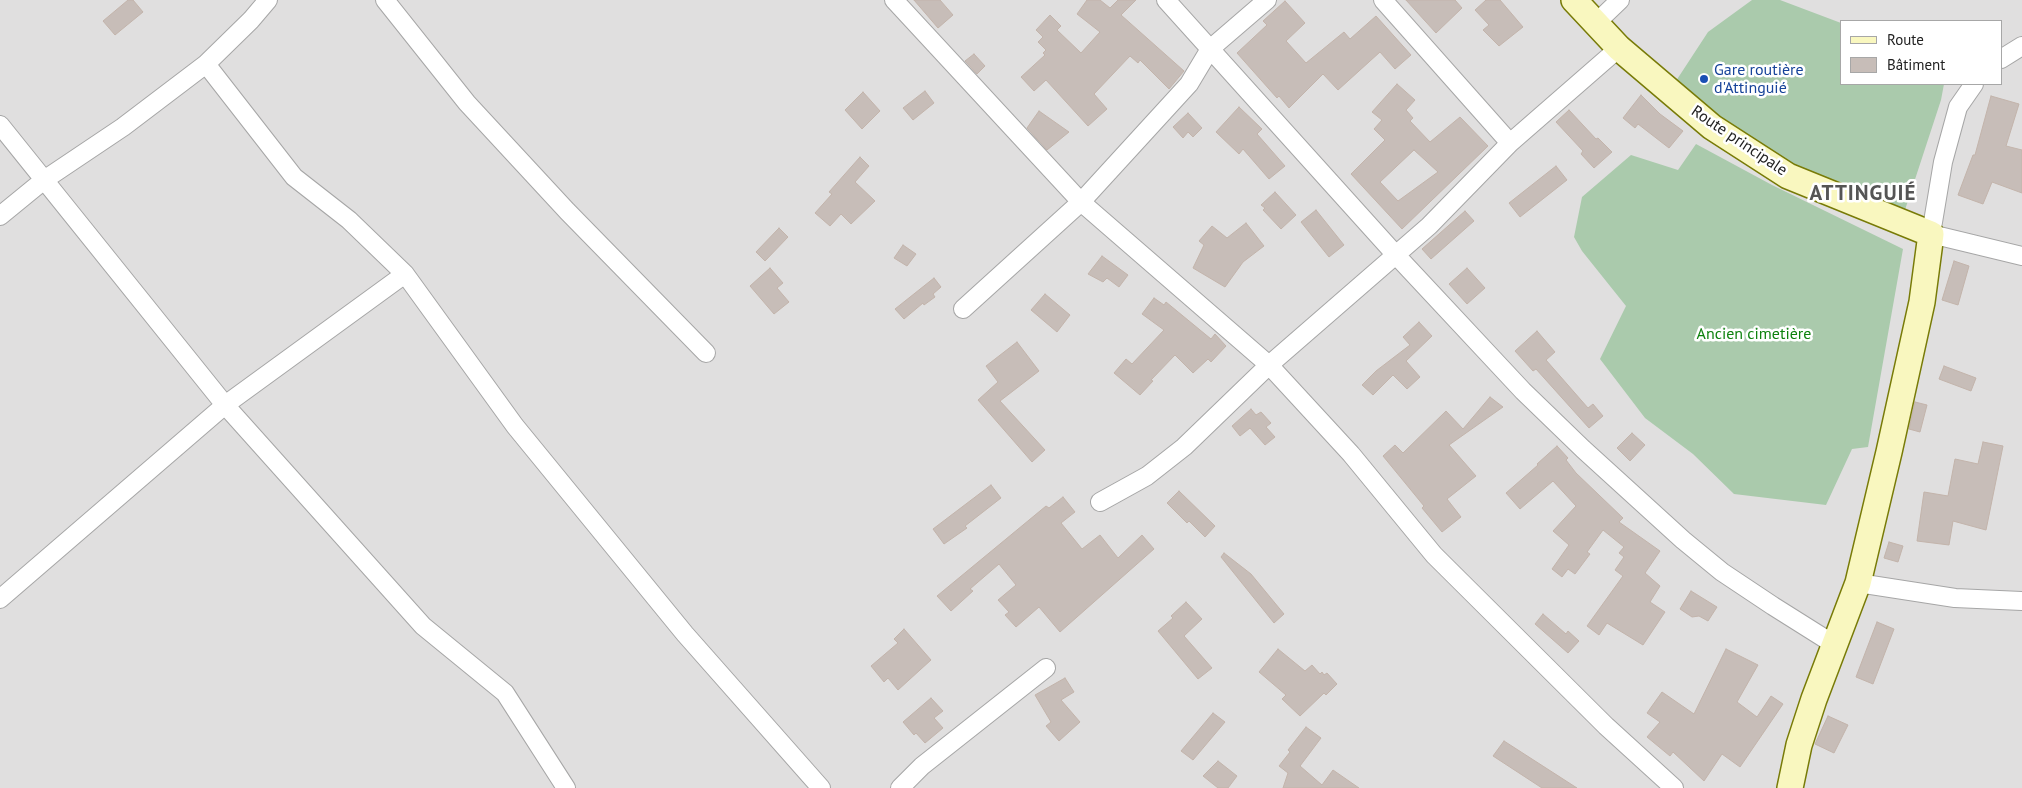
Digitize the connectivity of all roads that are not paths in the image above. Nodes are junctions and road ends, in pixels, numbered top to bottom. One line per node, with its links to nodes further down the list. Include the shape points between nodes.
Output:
1 (268, 0): 14 (street)
2 (385, 0): 26 (street, via 467,103)
3 (894, 0): 19 (street)
4 (1166, 0): 12 (street)
5 (1267, 0): 12 (street)
6 (1384, 0): 17 (street)
7 (1574, 0): 9 (street, Route principale)
8 (1620, 0): 9 (street)
9 (1595, 24): 11 (street, Route principale)
10 (2022, 46): 13 (street)
11 (1619, 48): 17 (street); 21 (street, Route principale, via 1712,127 1788,176)
12 (1210, 49): 19 (street, via 1189,84); 22 (street)
13 (2002, 58)
14 (206, 64): 18 (street, via 123,127); 24 (street, via 294,177 348,220)
15 (1973, 85): 21 (street, via 1958,106 1943,162)
16 (0, 124): 18 (street)
17 (1510, 143): 22 (street, via 1456,199)
18 (44, 180): 20 (street); 28 (street)
19 (1081, 202): 25 (street); 27 (street)
20 (0, 216)
21 (1930, 234): 23 (street, Route principale); 30 (street, via 1922,302)
22 (1395, 254): 27 (street); 33 (street, via 1524,391 1636,499 1722,572)
23 (2022, 256)
24 (405, 274): 28 (street); 36 (street, via 515,426 685,634)
25 (962, 309)
26 (706, 353)
27 (1269, 365): 29 (street, via 1184,447 1147,476); 38 (street, via 1350,454 1434,555 1606,726)
28 (225, 405): 31 (street); 35 (street, via 423,626 505,694)
29 (1100, 502)
30 (1858, 583): 32 (street, via 1955,598); 33 (street)
31 (0, 599)
32 (2022, 601)
33 (1836, 645): 39 (street, via 1799,745)
34 (1046, 668): 37 (street, via 922,766)
35 (566, 788)
36 (821, 788)
37 (900, 788)
38 (1674, 788)
39 (1790, 788)

